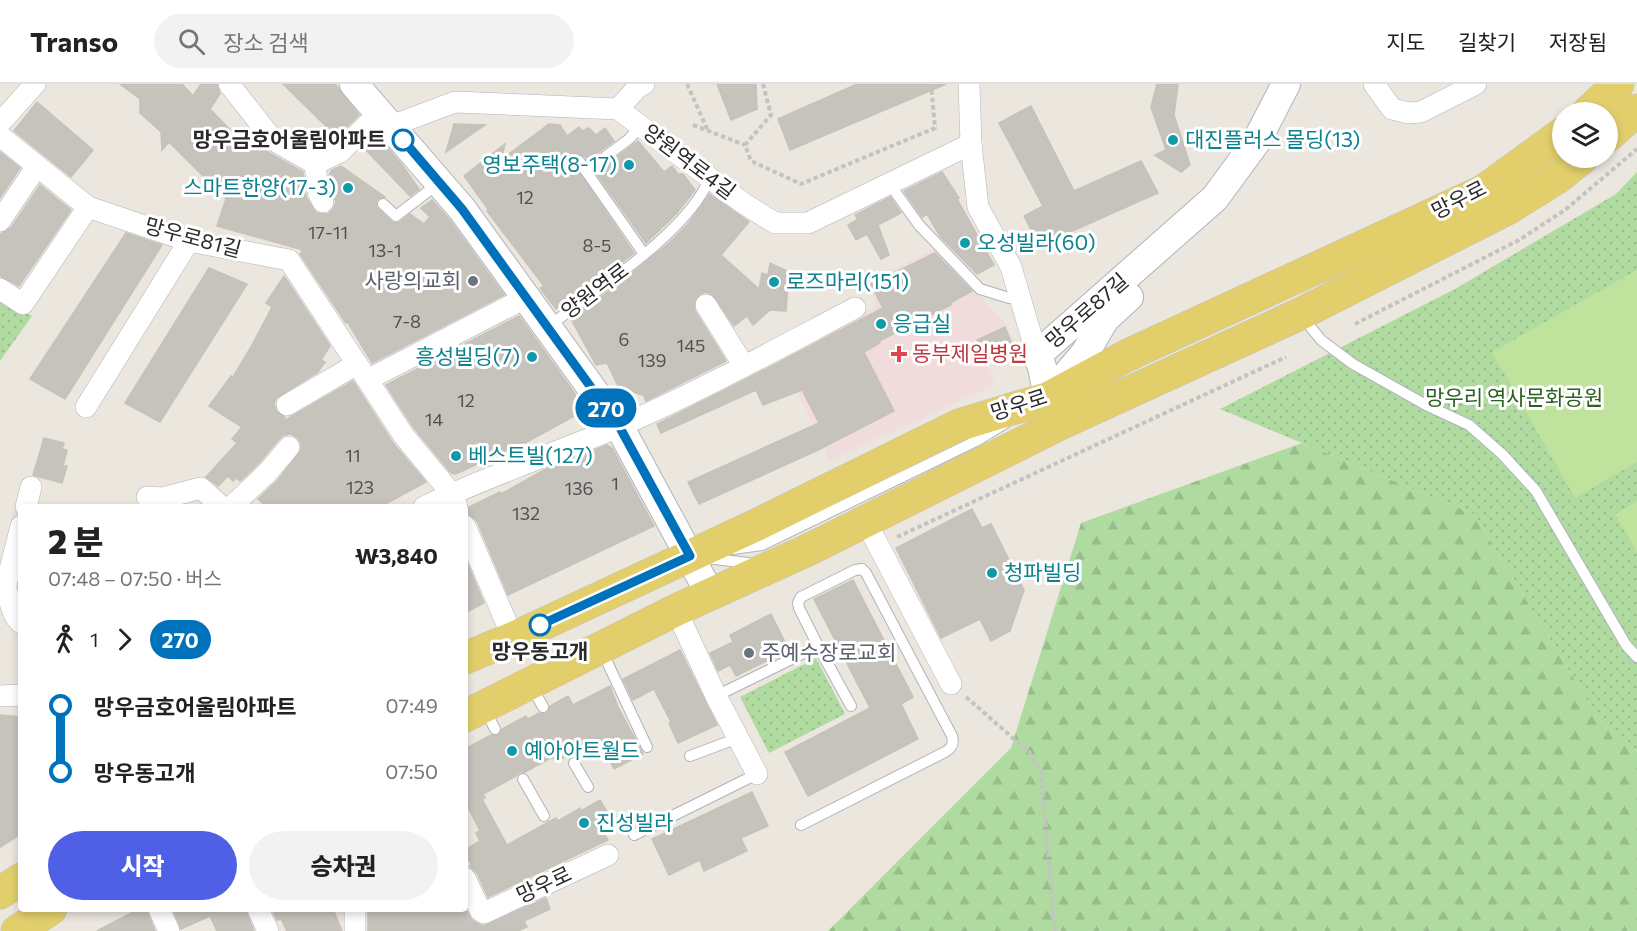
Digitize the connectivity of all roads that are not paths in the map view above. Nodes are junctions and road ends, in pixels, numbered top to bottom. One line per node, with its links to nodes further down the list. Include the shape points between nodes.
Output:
1 (35, 84): 15 (street)
2 (229, 84): 22 (street, via 273,140)
3 (354, 84): 14 (street, 양원역로)
4 (644, 84): 12 (street)
5 (969, 84): 20 (street)
6 (1286, 84): 42 (street, 망우로87길, via 1256,142 1215,198)
7 (1304, 84): 47 (street, 망우로87길, via 1259,170 1235,199 1105,319)
8 (1374, 84): 9 (street, via 1392,109 1409,113 1421,112)
9 (1476, 84)
10 (1618, 84): 11 (main road)
11 (1599, 102)
12 (618, 108): 14 (street, via 455,102); 16 (street, 양원역로4길)
13 (1637, 110): 17 (main road)
14 (384, 120): 22 (street, via 340,152); 27 (street, 양원역로)
15 (0, 123)
16 (641, 126): 25 (lane); 26 (street, 양원역로4길)
17 (1618, 127)
18 (0, 136): 23 (street, 망우로81길)
19 (1552, 141): 47 (main road, 망우로, via 1483,191 1128,355)
20 (971, 144): 28 (street, 양원역로4길); 36 (street, via 978,207 1011,267)
21 (579, 161): 25 (lane, 양원역로)
22 (315, 164): 29 (street)
23 (37, 166): 31 (street, 망우로81길); 32 (street)
24 (1570, 168): 40 (main road, 망우로, via 1509,208)
25 (586, 171): 34 (lane, 양원역로)
26 (710, 177): 28 (street, 양원역로4길, via 775,223 808,223); 34 (lane, 양원역로, via 680,223)
27 (439, 183): 30 (lane, via 396,216); 37 (street, 양원역로)
28 (891, 183): 36 (lane, via 919,225 980,289)
29 (323, 202)
30 (383, 204)
31 (87, 207): 33 (street, 망우로81길); 35 (street, via 24,304)
32 (0, 221)
33 (189, 241): 44 (street, 망우로81길, via 289,260); 46 (street)
34 (644, 254): 41 (lane, 양원역로)
35 (0, 289)
36 (1020, 297): 42 (street)
37 (525, 298): 41 (street, 양원역로); 44 (street)
38 (706, 305): 43 (street)
39 (855, 308): 43 (street)
40 (1300, 314): 47 (main road, 망우로); 68 (lane, via 1322,340 1353,364 1469,425 1502,454 1536,491 1626,645)
41 (546, 327): 48 (street, 양원역로)
42 (1037, 355): 47 (street, 망우로87길)
43 (744, 366): 48 (street)
44 (362, 372): 45 (street); 51 (street, 망우로81길, via 404,436)
45 (287, 405)
46 (86, 407)
47 (1054, 411): 55 (main road, 망우로); 58 (main road, 망우로, via 959,425)
48 (619, 426): 51 (street); 58 (street, 양원역로)
49 (289, 447): 53 (street)
50 (147, 497): 52 (street, via 164,498 201,488)
51 (454, 500): 54 (street)
52 (219, 504)
53 (234, 504)
54 (437, 504)
55 (866, 522): 59 (main road, 망우로); 69 (street)
56 (468, 533): 64 (street)
57 (18, 535): 60 (street)
58 (690, 556): 59 (lane); 61 (street, 양원역로); 64 (main road, 망우로)
59 (772, 566): 61 (main road, 망우로)
60 (3, 582): 63 (street)
61 (710, 594): 62 (main road, 망우로)
62 (676, 610): 66 (main road, 망우로); 72 (street)
63 (18, 621)
64 (513, 638): 67 (main road, 망우로)
65 (818, 646): 72 (lane); 73 (lane); 83 (lane, via 799,608 801,597 862,569 953,742 945,752)
66 (601, 648): 74 (main road, 망우로, via 536,695); 76 (lane)
67 (468, 657)
68 (1637, 657)
69 (951, 684)
70 (18, 695): 71 (street)
71 (0, 696)
72 (716, 696): 75 (street)
73 (851, 706)
74 (481, 717)
75 (738, 738): 77 (lane); 79 (street)
76 (647, 747)
77 (690, 756)
78 (574, 763): 81 (lane)
79 (757, 774): 84 (lane)
80 (523, 779): 82 (lane)
81 (588, 787)
82 (544, 816)
83 (801, 825)
84 (634, 835)
85 (608, 855): 89 (street, 망우로, via 487,912)
86 (18, 881): 88 (main road)
87 (468, 884): 89 (street)
88 (0, 893)
89 (480, 910): 98 (street)
90 (46, 912): 94 (main road)
91 (160, 912): 95 (street)
92 (259, 912): 96 (street)
93 (355, 912): 97 (street)
94 (17, 931)
95 (169, 931)
96 (268, 931)
97 (355, 931)
98 (489, 931)

